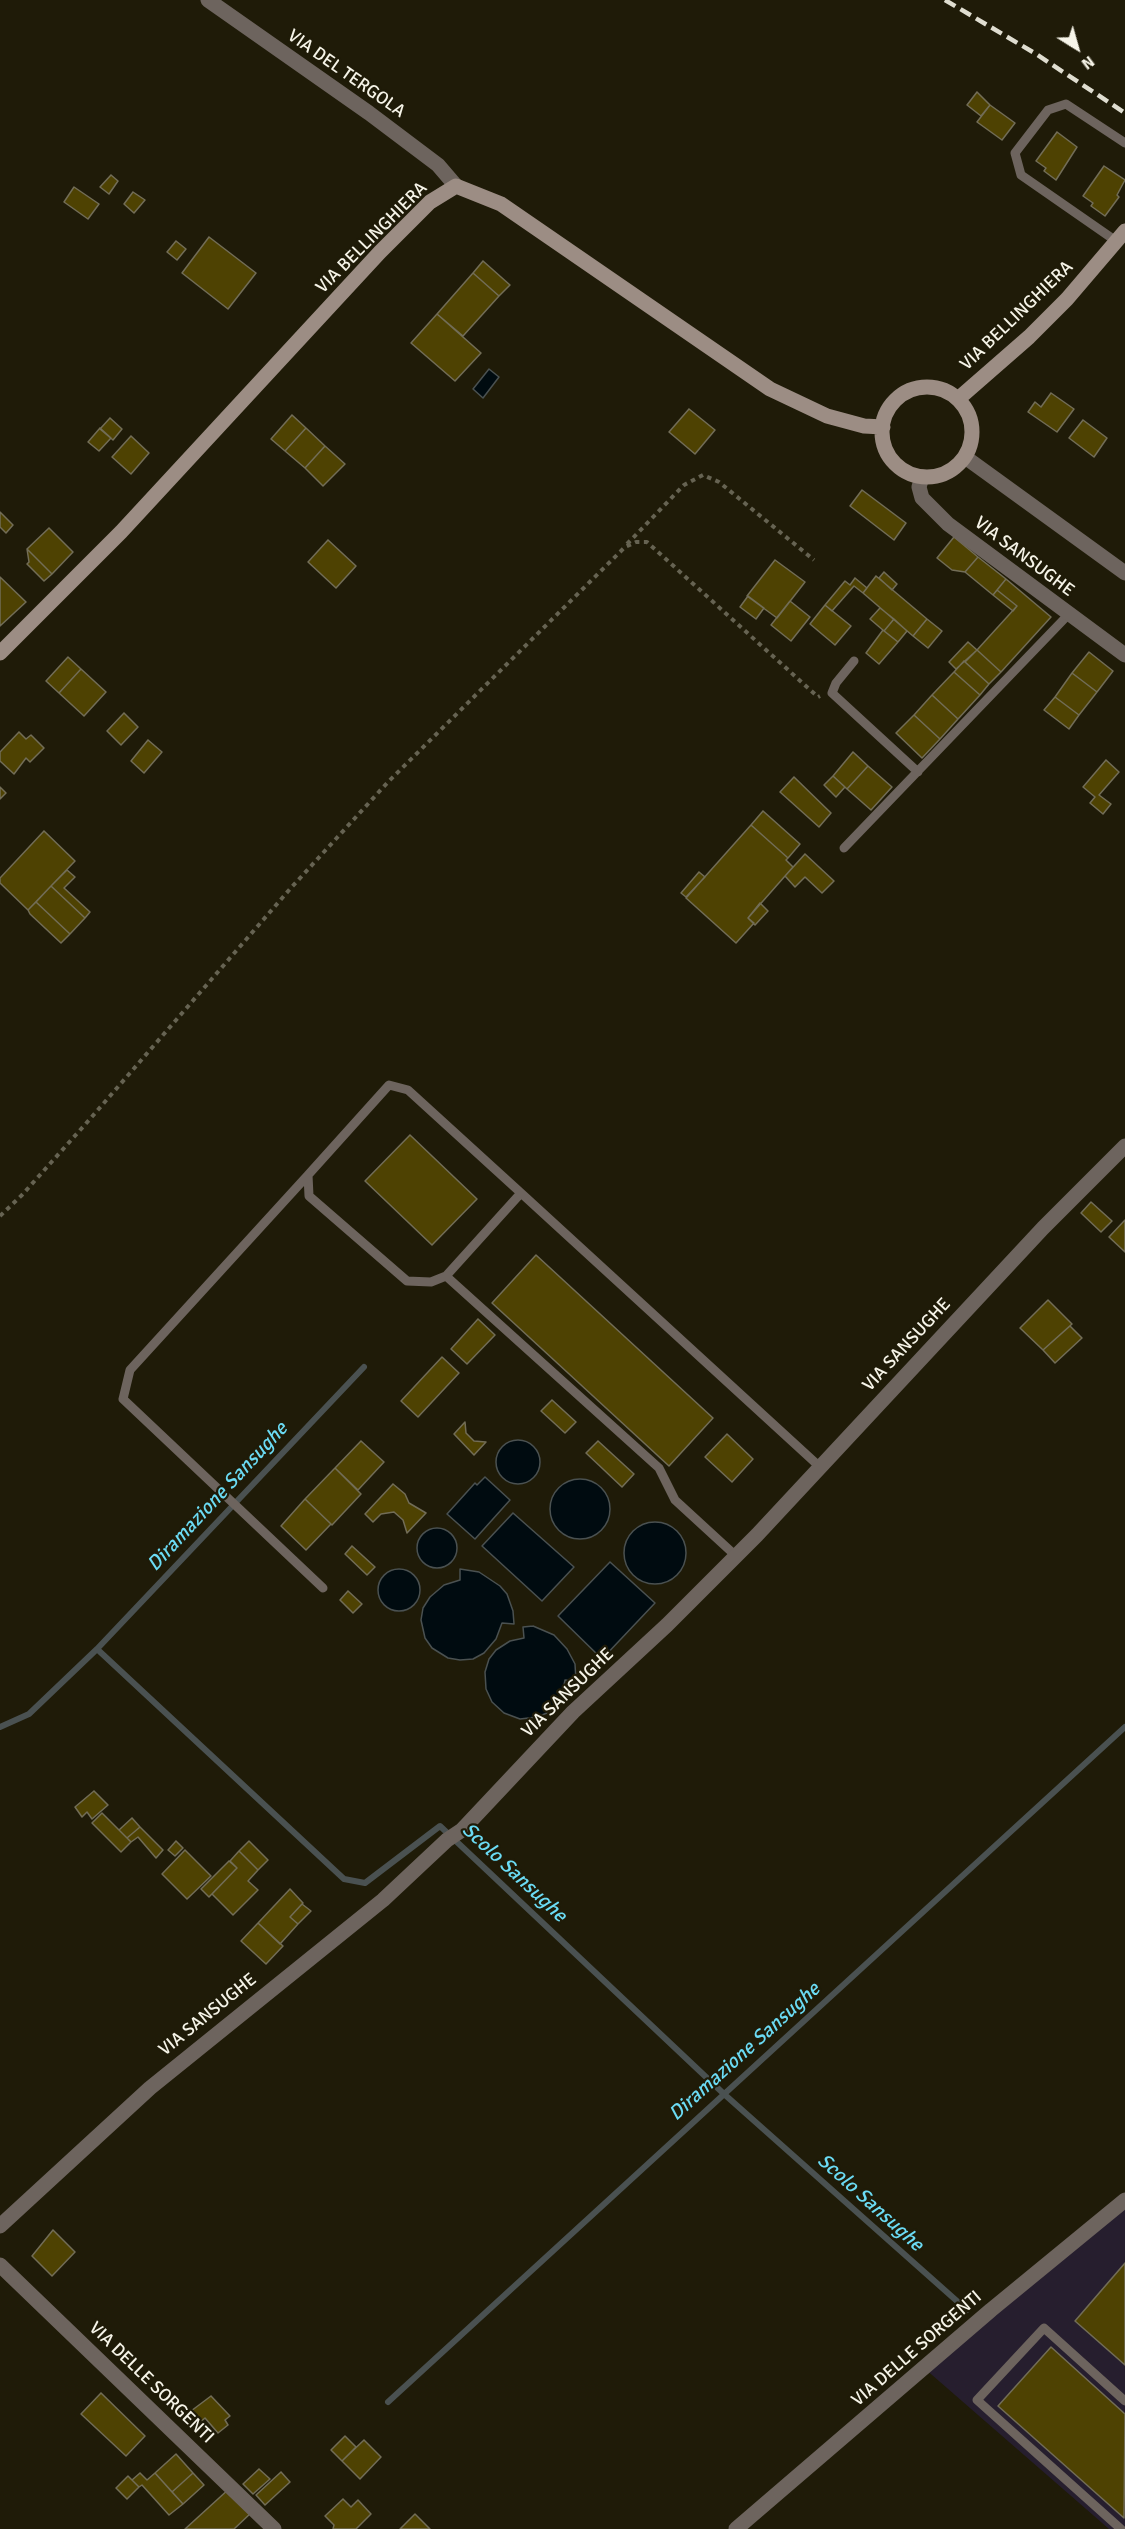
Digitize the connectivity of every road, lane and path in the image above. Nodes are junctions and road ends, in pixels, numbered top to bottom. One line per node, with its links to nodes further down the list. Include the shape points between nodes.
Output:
1 (208, 0): 3 (street, VIA DEL TERGOLA, via 369,113 438,165)
2 (1125, 143): 4 (lane, via 1066,105 1048,110 1015,153 1021,175)
3 (456, 186): 6 (street, VIA BELLINGHIERA, via 501,204 770,389 827,416); 13 (street, VIA BELLINGHIERA, via 430,202 380,252 121,532)
4 (1121, 236): 5 (street, VIA BELLINGHIERA, via 1067,299)
5 (958, 399): 6 (street, via 941,390 912,390 896,401); 7 (street, via 972,427)
6 (883, 427): 8 (street, via 884,444 892,460 905,471)
7 (965, 457): 8 (street, via 938,476); 11 (street)
8 (922, 477): 12 (street, VIA SANSUGHE, via 922,498 940,517)
9 (624, 547): 10 (path, via 684,485 703,475 719,482); 16 (path, via 647,542 818,697); 22 (path, via 388,782)
10 (814, 560)
11 (1125, 573)
12 (1068, 615): 14 (street, VIA SANSUGHE); 17 (lane)
13 (0, 653)
14 (1125, 654)
15 (854, 661): 16 (lane)
16 (832, 693): 17 (lane)
17 (918, 772): 18 (lane)
18 (844, 848)
19 (1125, 1146): 24 (street, VIA SANSUGHE)
20 (308, 1175): 21 (lane, via 389,1085 408,1090); 23 (lane, via 309,1196 407,1281 431,1282); 26 (lane, via 130,1370 123,1399)
21 (521, 1193): 23 (lane); 24 (lane)
22 (0, 1216)
23 (446, 1276): 25 (lane, via 659,1467 675,1500)
24 (820, 1467): 25 (street, VIA SANSUGHE)
25 (736, 1556): 28 (street, VIA SANSUGHE, via 573,1712 462,1830 383,1900 150,2088)
26 (323, 1588)
27 (1125, 2200): 32 (street, VIA DELLE SORGENTI)
28 (0, 2226)
29 (0, 2265): 31 (street, VIA DELLE SORGENTI)
30 (1125, 2402): 33 (lane, via 1044,2328 977,2400)
31 (274, 2529)
32 (736, 2529)
33 (1122, 2529)

